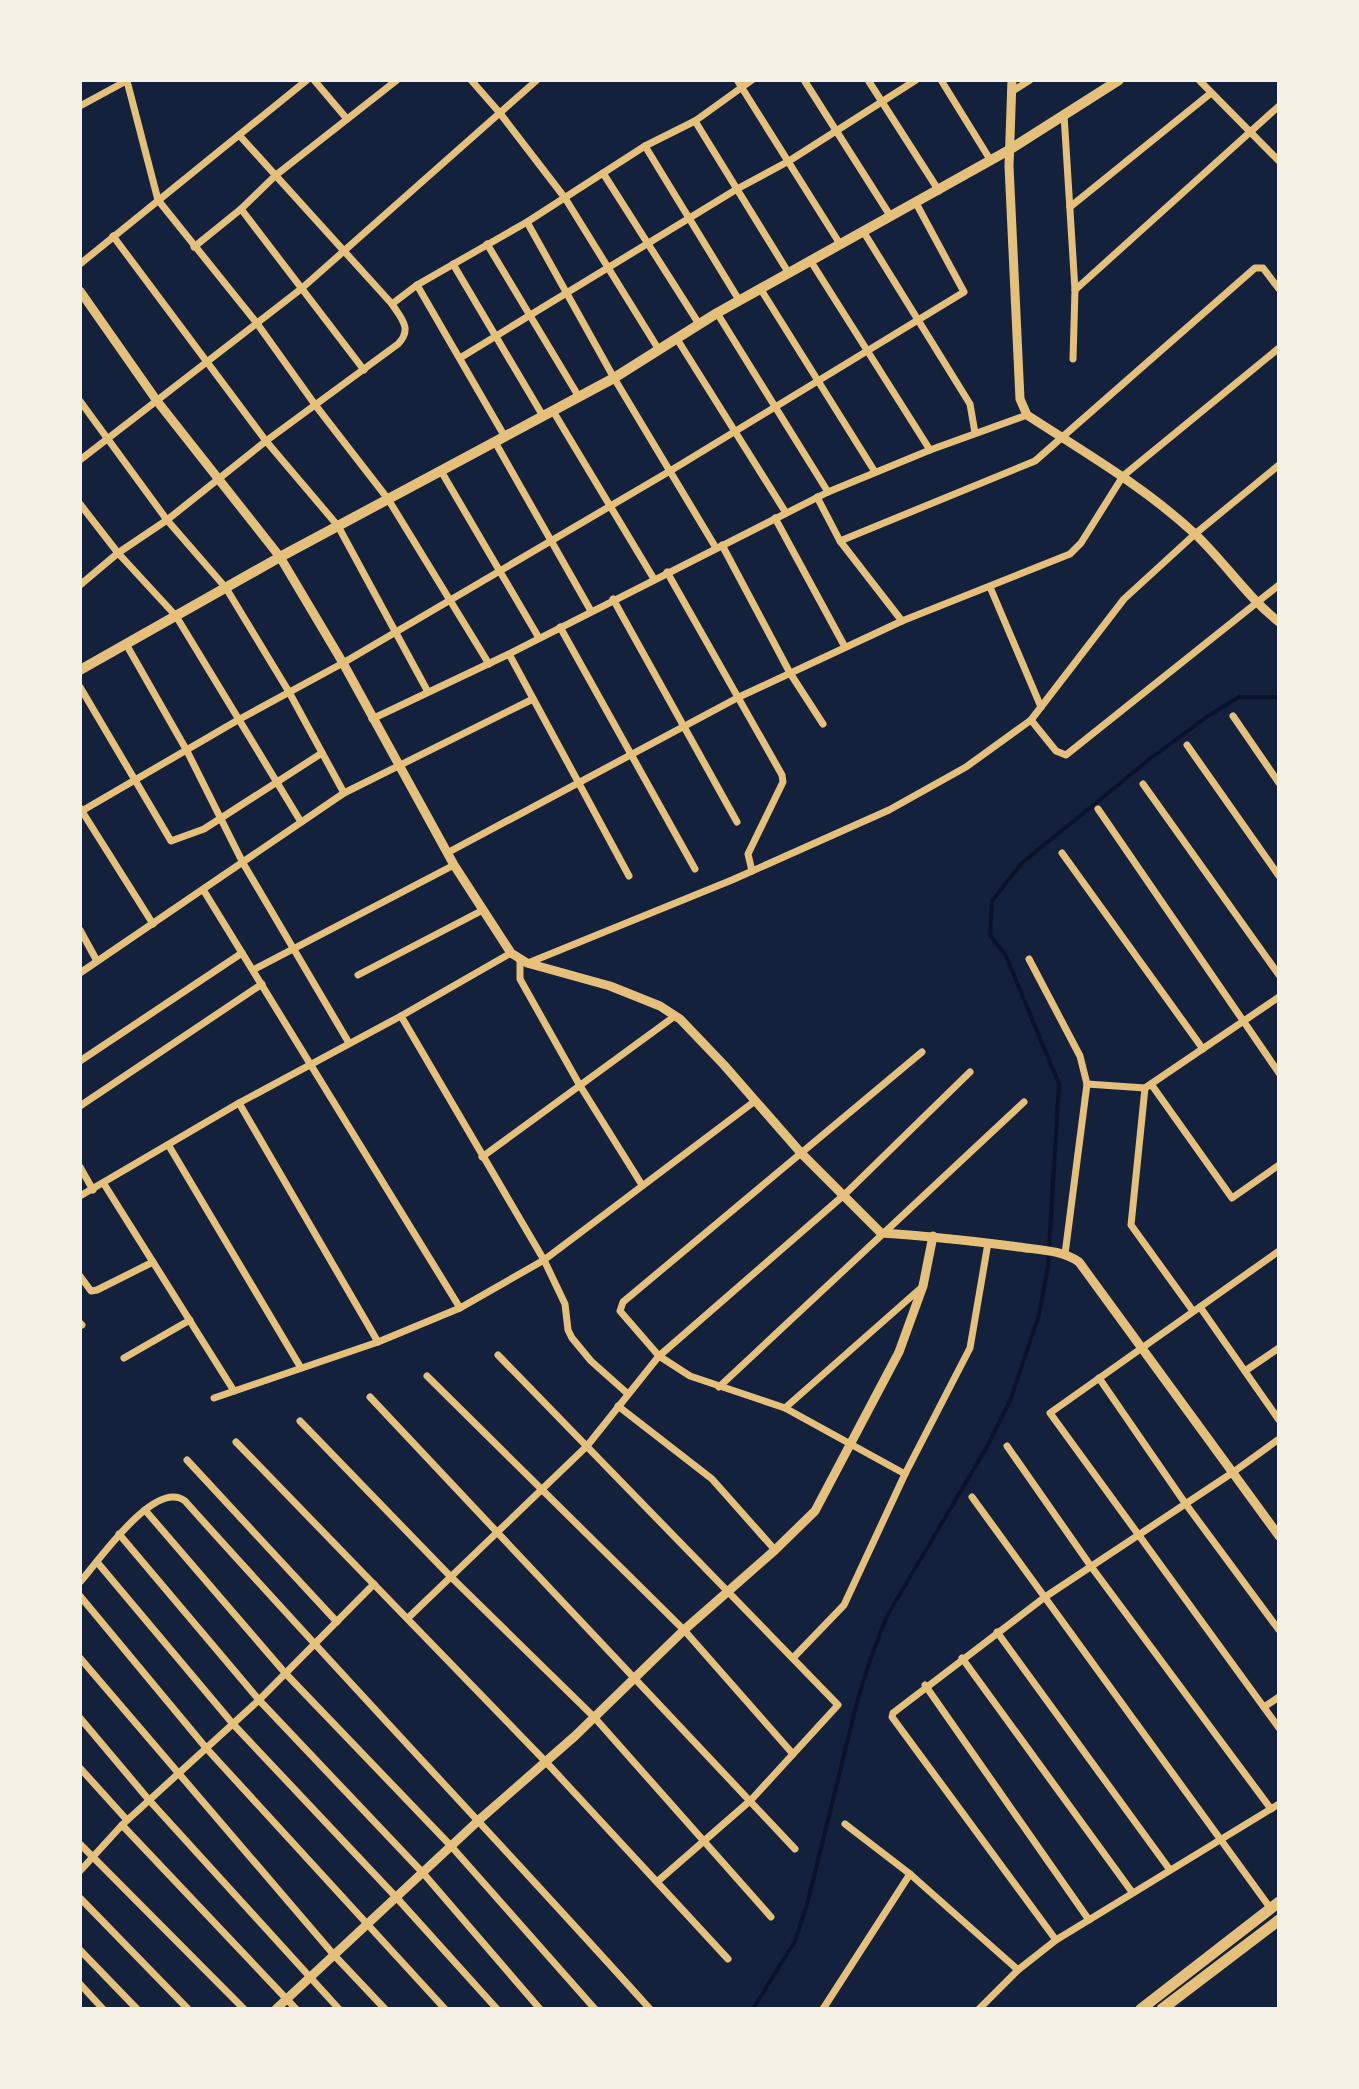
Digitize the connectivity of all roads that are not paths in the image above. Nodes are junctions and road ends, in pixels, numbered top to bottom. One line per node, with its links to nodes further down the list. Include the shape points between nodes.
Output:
1 (128, 80): 21 (street); 40 (street)
2 (307, 80): 29 (street)
3 (314, 80): 25 (street)
4 (397, 80): 25 (street)
5 (471, 80): 23 (street)
6 (537, 80): 23 (street)
7 (737, 80): 17 (street)
8 (752, 80): 17 (street)
9 (804, 80): 28 (street)
10 (868, 80): 20 (street)
11 (916, 80): 20 (street)
12 (941, 80): 33 (street)
13 (1012, 80): 18 (street)
14 (1030, 80): 18 (street)
15 (1119, 80): 24 (main road)
16 (1199, 80): 19 (street)
17 (744, 87): 26 (street); 32 (street)
18 (1011, 92): 31 (street)
19 (1211, 93): 27 (street); 42 (street)
20 (883, 103): 28 (street); 38 (street)
21 (80, 106)
22 (1279, 106): 27 (street)
23 (499, 112): 39 (street); 53 (street)
24 (1064, 115): 31 (main road); 42 (street)
25 (347, 119): 36 (street)
26 (695, 121): 30 (street); 37 (street)
27 (1250, 131): 34 (street); 63 (street)
28 (837, 132): 32 (street); 44 (street)
29 (239, 135): 36 (street); 40 (street)
30 (645, 146): 35 (street); 45 (street)
31 (1009, 150): 33 (main road); 90 (street, via 1020,399)
32 (789, 161): 37 (street); 51 (street)
33 (991, 161): 38 (main road)
34 (1279, 161)
35 (603, 173): 39 (street); 50 (street)
36 (276, 175): 43 (street); 53 (street)
37 (737, 189): 45 (street); 58 (street)
38 (939, 191): 41 (main road)
39 (565, 198): 46 (street); 57 (street)
40 (158, 200): 48 (street); 52 (street)
41 (916, 203): 44 (main road); 70 (street, via 964,292)
42 (1070, 207): 63 (street)
43 (241, 209): 52 (street); 61 (street)
44 (891, 217): 47 (main road)
45 (690, 219): 50 (street); 66 (street)
46 (527, 222): 49 (street); 65 (street)
47 (863, 231): 51 (main road); 70 (street)
48 (113, 236): 55 (street); 80 (street)
49 (487, 244): 56 (street); 69 (street)
50 (649, 244): 57 (street); 72 (street)
51 (840, 244): 54 (main road)
52 (194, 247): 71 (street)
53 (344, 252): 61 (street); 67 (street)
54 (810, 260): 58 (main road); 77 (street)
55 (80, 264)
56 (453, 264): 59 (street); 73 (street)
57 (609, 269): 65 (street); 76 (street)
58 (788, 272): 60 (main road)
59 (417, 285): 67 (street); 78 (street)
60 (760, 288): 66 (main road); 83 (street)
61 (301, 289): 71 (street); 81 (street)
62 (1279, 289): 93 (street, via 1263,268 1255,268)
63 (1075, 290): 79 (street)
64 (80, 291): 86 (street)
65 (567, 294): 69 (street); 82 (street)
66 (739, 300): 68 (main road)
67 (392, 304): 81 (street, via 406,333)
68 (717, 313): 72 (main road); 88 (street)
69 (530, 316): 73 (street); 84 (street)
70 (918, 320): 77 (street); 92 (street, via 970,404)
71 (256, 322): 80 (street); 87 (street)
72 (699, 324): 74 (main road)
73 (495, 336): 78 (street); 89 (street)
74 (677, 339): 76 (main road); 91 (street)
75 (1279, 348): 103 (street)
76 (659, 350): 82 (main road)
77 (867, 350): 83 (street); 97 (street)
78 (460, 358): 95 (street)
79 (1073, 359)
80 (209, 361): 86 (street); 96 (street)
81 (364, 370): 87 (street)
82 (614, 378): 84 (main road); 101 (street)
83 (817, 381): 88 (street); 102 (street)
84 (579, 397): 89 (main road)
85 (80, 401): 94 (street)
86 (157, 401): 94 (street); 104 (street)
87 (316, 406): 96 (street); 107 (street)
88 (776, 407): 91 (street); 105 (street)
89 (548, 413): 95 (main road); 109 (street)
90 (1027, 415): 92 (street); 93 (street)
91 (735, 432): 101 (street); 110 (street)
92 (975, 433): 97 (street)
93 (1061, 437): 103 (street); 116 (street, via 1035,461)
94 (107, 438): 98 (street); 112 (street)
95 (500, 439): 100 (main road); 115 (street)
96 (266, 441): 104 (street); 113 (street)
97 (930, 450): 102 (street)
98 (80, 460)
99 (1279, 465): 114 (street)
100 (441, 471): 107 (main road); 120 (street)
101 (670, 471): 109 (street); 117 (street)
102 (875, 472): 105 (street)
103 (1123, 476): 114 (street); 125 (street, via 1074,550)
104 (219, 480): 112 (street); 119 (street)
105 (828, 492): 106 (street)
106 (817, 497): 110 (street); 116 (street)
107 (388, 499): 113 (main road); 128 (street)
108 (80, 504): 118 (street)
109 (610, 506): 115 (street); 122 (street)
110 (786, 513): 111 (street)
111 (775, 518): 117 (street); 138 (street)
112 (167, 520): 118 (street); 126 (street)
113 (338, 526): 119 (main road); 135 (street)
114 (1195, 534): 129 (street); 149 (street, via 1124,599)
115 (550, 541): 120 (street); 130 (street)
116 (840, 541): 132 (street)
117 (719, 546): 121 (street); 143 (street)
118 (118, 553): 123 (street); 131 (street)
119 (280, 557): 126 (main road); 140 (street)
120 (500, 571): 128 (street); 136 (street)
121 (667, 572): 122 (street); 147 (street)
122 (654, 579): 127 (street)
123 (80, 585)
124 (1279, 585): 129 (street)
125 (990, 587): 132 (street); 149 (street)
126 (226, 588): 131 (main road); 145 (street)
127 (613, 599): 130 (street); 155 (street)
128 (449, 600): 135 (street); 141 (street)
129 (1256, 604): 133 (street); 153 (street, via 1066,755 1056,751)
130 (591, 611): 134 (street)
131 (176, 616): 137 (main road); 152 (street)
132 (902, 621): 138 (street)
133 (1279, 622)
134 (560, 627): 136 (street); 159 (street)
135 (394, 633): 140 (street); 146 (street)
136 (539, 638): 139 (street)
137 (126, 644): 142 (main road); 157 (street)
138 (845, 647): 143 (street)
139 (509, 654): 141 (street); 148 (street)
140 (343, 663): 145 (street); 151 (street)
141 (489, 664): 146 (street)
142 (80, 670)
143 (790, 673): 147 (street); 154 (street)
144 (80, 687): 161 (street)
145 (289, 692): 152 (street); 158 (street)
146 (428, 692): 151 (street)
147 (739, 697): 155 (street); 177 (street, via 783,782 748,854)
148 (533, 699): 160 (street); 163 (street)
149 (1041, 707): 153 (street)
150 (1233, 716): 164 (street)
151 (372, 719): 160 (street)
152 (238, 720): 157 (street); 162 (street)
153 (1031, 720): 177 (street, via 966,767 889,810)
154 (823, 724)
155 (685, 726): 159 (street); 171 (street)
156 (1187, 745): 179 (street)
157 (187, 751): 161 (street); 169 (street)
158 (322, 753): 162 (street); 166 (street)
159 (630, 756): 163 (street); 176 (street)
160 (398, 765): 166 (street); 172 (street)
161 (134, 782): 168 (street); 169 (street, via 171,841)
162 (277, 782): 169 (street); 170 (street)
163 (578, 783): 172 (street); 178 (street)
164 (1279, 783)
165 (1143, 784): 193 (street)
166 (344, 793): 170 (street)
167 (1098, 809): 198 (street)
168 (80, 810): 182 (street)
169 (221, 818): 174 (street)
170 (301, 822): 174 (street)
171 (737, 822)
172 (447, 853): 175 (street)
173 (1062, 853): 200 (street)
174 (243, 863): 180 (street); 184 (street)
175 (454, 865): 181 (street); 184 (street)
176 (695, 869)
177 (752, 871): 189 (street)
178 (629, 876)
179 (1279, 876)
180 (204, 891): 182 (street); 185 (street)
181 (483, 910): 186 (street); 192 (street)
182 (153, 924): 188 (street)
183 (80, 930): 188 (street)
184 (295, 950): 190 (street); 199 (street)
185 (242, 953): 190 (street); 202 (street)
186 (511, 953): 189 (street); 196 (street)
187 (1029, 959): 207 (street, via 1080,1056)
188 (97, 961): 191 (street)
189 (524, 961): 197 (street, via 610,986); 206 (street, via 520,979)
190 (253, 970): 194 (street)
191 (80, 973)
192 (358, 975)
193 (1279, 975)
194 (262, 984): 203 (street); 212 (street)
195 (1279, 997): 198 (street)
196 (401, 1016): 199 (street); 215 (street)
197 (675, 1016): 206 (street); 209 (street)
198 (1242, 1022): 200 (street); 205 (street)
199 (349, 1043): 203 (street)
200 (1203, 1049): 208 (street)
201 (922, 1052): 214 (street)
202 (80, 1061)
203 (313, 1065): 211 (street); 232 (street)
204 (970, 1072): 221 (street)
205 (1279, 1073)
206 (579, 1084): 215 (street); 219 (street)
207 (1087, 1084): 208 (street); 227 (street)
208 (1148, 1086): 216 (street, via 1232,1198); 233 (street, via 1131,1225)
209 (755, 1101): 214 (street); 219 (street)
210 (1024, 1102): 223 (street)
211 (239, 1103): 213 (street); 235 (street)
212 (80, 1106)
213 (169, 1146): 218 (street); 241 (street)
214 (801, 1153): 221 (street); 239 (street, via 620,1305 622,1316)
215 (482, 1157): 228 (street)
216 (1279, 1165)
217 (80, 1167): 220 (street)
218 (104, 1184): 220 (street); 229 (street)
219 (642, 1185): 228 (street)
220 (93, 1190): 222 (street)
221 (844, 1195): 223 (street); 239 (street)
222 (80, 1196)
223 (881, 1233): 224 (street); 245 (street)
224 (933, 1236): 225 (street); 231 (street)
225 (988, 1243): 227 (street); 261 (street, via 970,1348)
226 (1279, 1251): 233 (street)
227 (1060, 1253): 236 (street, via 1079,1262)
228 (544, 1260): 232 (street); 247 (street, via 565,1304 572,1338)
229 (153, 1262): 230 (street, via 97,1290 91,1291); 234 (street)
230 (80, 1276)
231 (923, 1286): 251 (street); 257 (street, via 899,1352)
232 (460, 1308): 235 (street)
233 (1197, 1309): 236 (street); 242 (street)
234 (190, 1320): 240 (street); 246 (street)
235 (378, 1342): 241 (street)
236 (1141, 1348): 244 (street); 260 (street)
237 (1279, 1348): 242 (street)
238 (498, 1355): 256 (street)
239 (659, 1356): 245 (street); 247 (street)
240 (124, 1358)
241 (301, 1368): 246 (street)
242 (1245, 1371): 252 (street)
243 (427, 1376): 262 (street)
244 (1099, 1378): 264 (street); 268 (street, via 1050,1413)
245 (719, 1387): 251 (street)
246 (234, 1391): 249 (street)
247 (628, 1394): 250 (street)
248 (370, 1397): 266 (street)
249 (214, 1398)
250 (618, 1406): 256 (street); 270 (street, via 696,1464)
251 (785, 1408): 257 (street)
252 (1279, 1420)
253 (300, 1421): 273 (street)
254 (1279, 1439): 260 (street)
255 (236, 1442): 275 (street)
256 (587, 1446): 262 (street); 276 (street)
257 (852, 1446): 261 (street); 270 (street, via 815,1511)
258 (1007, 1446): 272 (street)
259 (187, 1460): 280 (street)
260 (1232, 1473): 264 (street); 269 (street)
261 (905, 1474): 286 (street, via 844,1605)
262 (542, 1491): 266 (street); 281 (street)
263 (972, 1497): 278 (street)
264 (1185, 1503): 268 (street); 282 (street)
265 (145, 1510): 267 (street); 284 (street, via 179,1496); 288 (street)
266 (497, 1533): 273 (street); 289 (street)
267 (119, 1534): 271 (street); 292 (street)
268 (1137, 1534): 272 (street); 293 (street)
269 (1279, 1536)
270 (775, 1550): 276 (street)
271 (97, 1562): 274 (street); 296 (street)
272 (1090, 1565): 278 (street); 305 (street)
273 (451, 1577): 279 (street); 294 (street)
274 (80, 1582)
275 (374, 1584): 279 (street); 280 (street)
276 (728, 1590): 281 (street); 286 (street)
277 (80, 1596): 298 (street)
278 (1045, 1597): 283 (street); 309 (street)
279 (408, 1618): 300 (street)
280 (337, 1622): 284 (street)
281 (684, 1630): 289 (street); 299 (street)
282 (1279, 1630)
283 (997, 1632): 287 (street); 315 (street)
284 (314, 1645): 288 (street); 306 (street)
285 (80, 1658): 302 (street)
286 (793, 1658): 299 (street, via 838,1705)
287 (962, 1658): 290 (street); 320 (street)
288 (286, 1674): 292 (street); 312 (street)
289 (635, 1677): 294 (street); 304 (street)
290 (925, 1685): 325 (street); 328 (street, via 892,1717)
291 (1279, 1697): 293 (street)
292 (259, 1700): 296 (street); 317 (street)
293 (1264, 1707): 297 (street)
294 (594, 1717): 300 (street); 310 (street)
295 (80, 1718): 303 (street)
296 (233, 1724): 298 (street); 321 (street)
297 (1279, 1728)
298 (207, 1749): 302 (street); 327 (street)
299 (793, 1754): 304 (street)
300 (546, 1762): 306 (street); 319 (street)
301 (80, 1768): 307 (street)
302 (176, 1773): 303 (street); 330 (street)
303 (149, 1800): 307 (street); 333 (street)
304 (751, 1800): 310 (street); 313 (street)
305 (1275, 1806): 309 (street)
306 (479, 1820): 312 (street); 349 (street)
307 (124, 1822): 314 (street); 335 (street)
308 (845, 1824): 318 (street)
309 (1219, 1839): 315 (street); 323 (street)
310 (705, 1840): 319 (street); 324 (street)
311 (80, 1844): 314 (street)
312 (451, 1846): 317 (street); 348 (street)
313 (795, 1849)
314 (92, 1857): 316 (street); 340 (street)
315 (1170, 1870): 320 (street)
316 (80, 1871)
317 (423, 1873): 321 (street); 347 (street)
318 (910, 1874): 332 (street); 350 (street)
319 (658, 1881): 331 (street)
320 (1132, 1892): 325 (street)
321 (396, 1897): 327 (street); 346 (street)
322 (80, 1898): 339 (street)
323 (1275, 1905): 352 (main road)
324 (771, 1917)
325 (1089, 1920): 328 (street)
326 (1279, 1920): 336 (main road)
327 (367, 1925): 330 (street); 345 (street)
328 (1056, 1940): 332 (street)
329 (80, 1950): 338 (street)
330 (334, 1955): 333 (street); 344 (street)
331 (728, 1959)
332 (1018, 1970): 351 (street)
333 (311, 1978): 335 (street); 343 (street)
334 (80, 1984): 337 (street)
335 (287, 1999): 341 (street); 342 (street)
336 (1170, 2007)
337 (103, 2009)
338 (137, 2009)
339 (188, 2009)
340 (244, 2009)
341 (276, 2009)
342 (296, 2009)
343 (339, 2009)
344 (385, 2009)
345 (445, 2009)
346 (497, 2009)
347 (540, 2009)
348 (595, 2009)
349 (650, 2009)
350 (823, 2009)
351 (979, 2009)
352 (1141, 2009)

